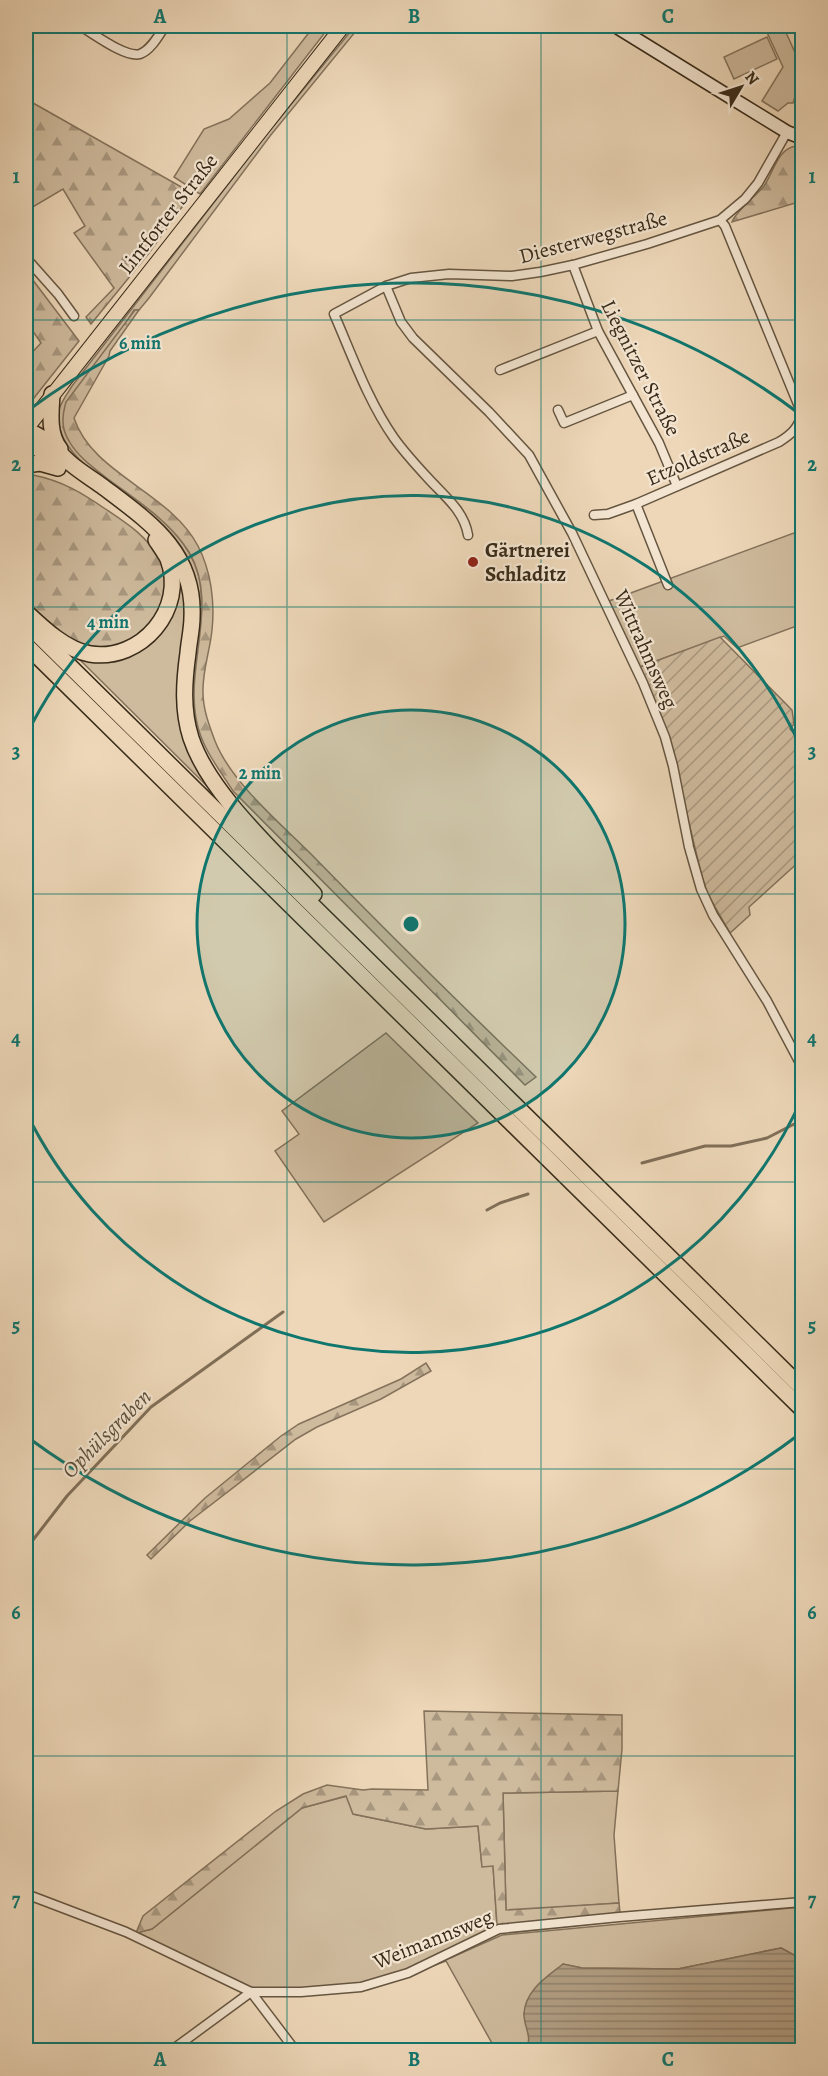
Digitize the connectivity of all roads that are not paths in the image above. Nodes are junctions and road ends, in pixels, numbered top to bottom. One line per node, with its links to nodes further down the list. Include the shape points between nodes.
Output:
1 (80, 26): 2 (street, via 131,54 140,54 149,47)
2 (165, 26)
3 (343, 26): 14 (main road, Lintforter Straße)
4 (615, 26): 5 (street)
5 (787, 132): 6 (street); 7 (street, Diesterwegstraße, via 758,183)
6 (802, 138)
7 (720, 220): 9 (street, Diesterwegstraße); 17 (street)
8 (26, 258): 11 (street)
9 (573, 265): 10 (street, Diesterwegstraße, via 512,276 449,274 411,278); 12 (street, Liegnitzer Straße)
10 (386, 286): 24 (street, Diesterwegstraße, via 334,314 393,437 451,501 466,524); 30 (street, Wittrahmsweg, via 401,322 413,338 529,455 572,533 665,737 701,889)
11 (74, 316)
12 (598, 331): 13 (street); 15 (street, Liegnitzer Straße)
13 (500, 370)
14 (52, 394): 18 (main road, Lintforter Straße); 20 (highway, via 51,426)
15 (633, 395): 16 (street, via 564,423); 21 (street, Liegnitzer Straße)
16 (558, 410)
17 (802, 414): 21 (street, Etzoldstraße, via 798,427 779,442)
18 (26, 430): 20 (highway, via 41,436)
19 (26, 465): 20 (highway)
20 (69, 467): 26 (highway, via 155,537 168,560 170,600 153,632 136,645 111,655 88,654 67,644); 29 (highway, via 141,516 169,542 180,559 191,594 192,617 184,699 192,739 201,760 214,783 366,949)
21 (677, 486): 22 (street, Etzoldstraße)
22 (636, 504): 23 (street, Etzoldstraße); 25 (street)
23 (594, 515)
24 (468, 536)
25 (668, 585)
26 (26, 612)
27 (26, 623): 29 (highway)
28 (26, 645): 32 (highway)
29 (382, 974): 31 (highway)
30 (802, 1067)
31 (802, 1388)
32 (802, 1409)
33 (26, 1894): 35 (street, Weimannsweg, via 126,1932)
34 (802, 1902): 35 (street, Weimannsweg, via 499,1929 408,1972 361,1987)
35 (251, 1992): 36 (street); 37 (street)
36 (172, 2050)
37 (295, 2050)

